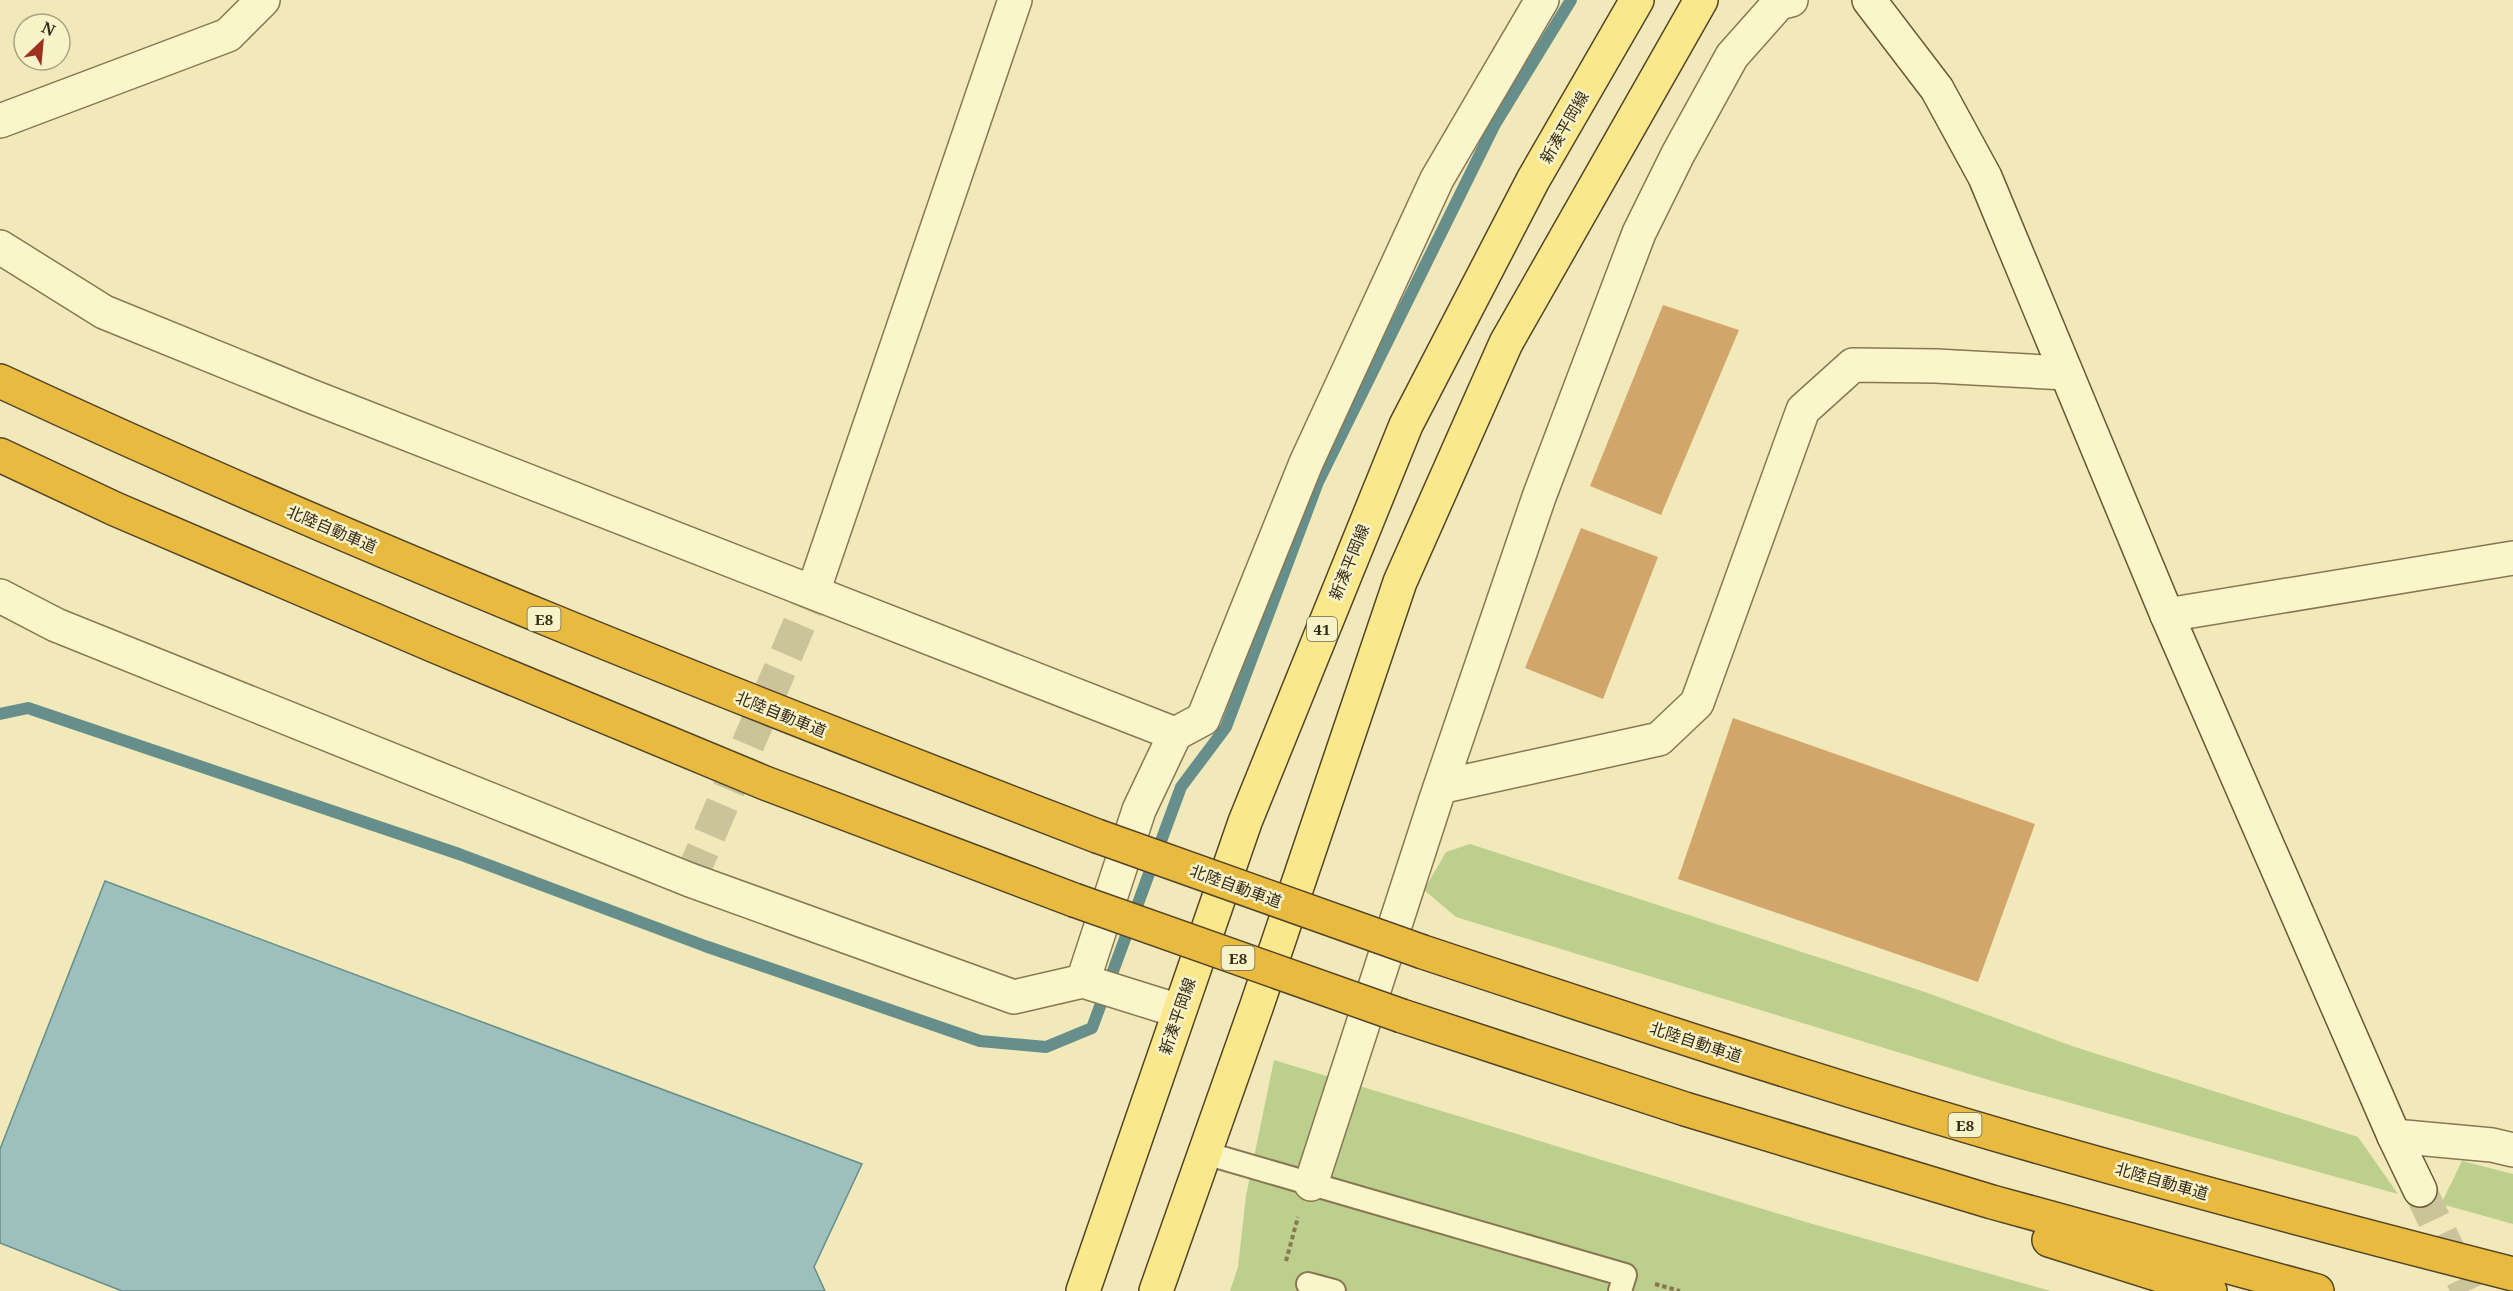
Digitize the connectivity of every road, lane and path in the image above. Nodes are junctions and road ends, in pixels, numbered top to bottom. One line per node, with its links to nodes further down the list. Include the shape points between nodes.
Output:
1 (263, 0): 8 (street, via 228,35)
2 (1015, 0): 14 (street)
3 (1542, 0): 17 (street, via 1437,179 1306,463 1203,719)
4 (1637, 0): 20 (main road, 新湊平岡線 / 41, via 1533,180 1406,425 1245,822)
5 (1701, 0): 24 (main road, via 1506,343 1400,582)
6 (1791, 0): 18 (street, via 1779,3 1732,56 1640,232 1539,497)
7 (1869, 0): 10 (street, via 1937,89 1985,177)
8 (0, 121)
9 (0, 247): 14 (street, via 104,312)
10 (2066, 373): 16 (street); 18 (street, via 1853,366 1803,411 1697,703 1659,739)
11 (0, 381): 28 (highway, 北陸自動車道 / E8, bridge, via 454,582 790,718 1097,836 1423,952 1723,1051 2021,1142 2318,1225)
12 (0, 455): 21 (highway, E8, bridge, via 115,509 765,783 1074,900 1402,1016)
13 (2513, 558): 16 (street)
14 (813, 592): 17 (street)
15 (0, 596): 19 (street, via 56,625 679,875 1014,997)
16 (2167, 615): 22 (street)
17 (1175, 734): 19 (street, via 1139,810)
18 (1440, 787): 26 (street)
19 (1083, 981): 20 (street)
20 (1179, 1011): 30 (main road, 新湊平岡線 / 41)
21 (1685, 1109): 34 (highway, via 1793,1158); 35 (highway, E8, via 1992,1202)
22 (2394, 1136): 23 (street); 25 (street)
23 (2513, 1150)
24 (1205, 1153): 26 (lane); 31 (main road)
25 (2420, 1190)
26 (1305, 1198): 27 (path); 33 (lane, via 1625,1275)
27 (1285, 1264)
28 (2513, 1274)
29 (1308, 1284): 32 (lane)
30 (1083, 1291)
31 (1156, 1291)
32 (1334, 1291)
33 (1620, 1291)
34 (2211, 1291)
35 (2317, 1291)

